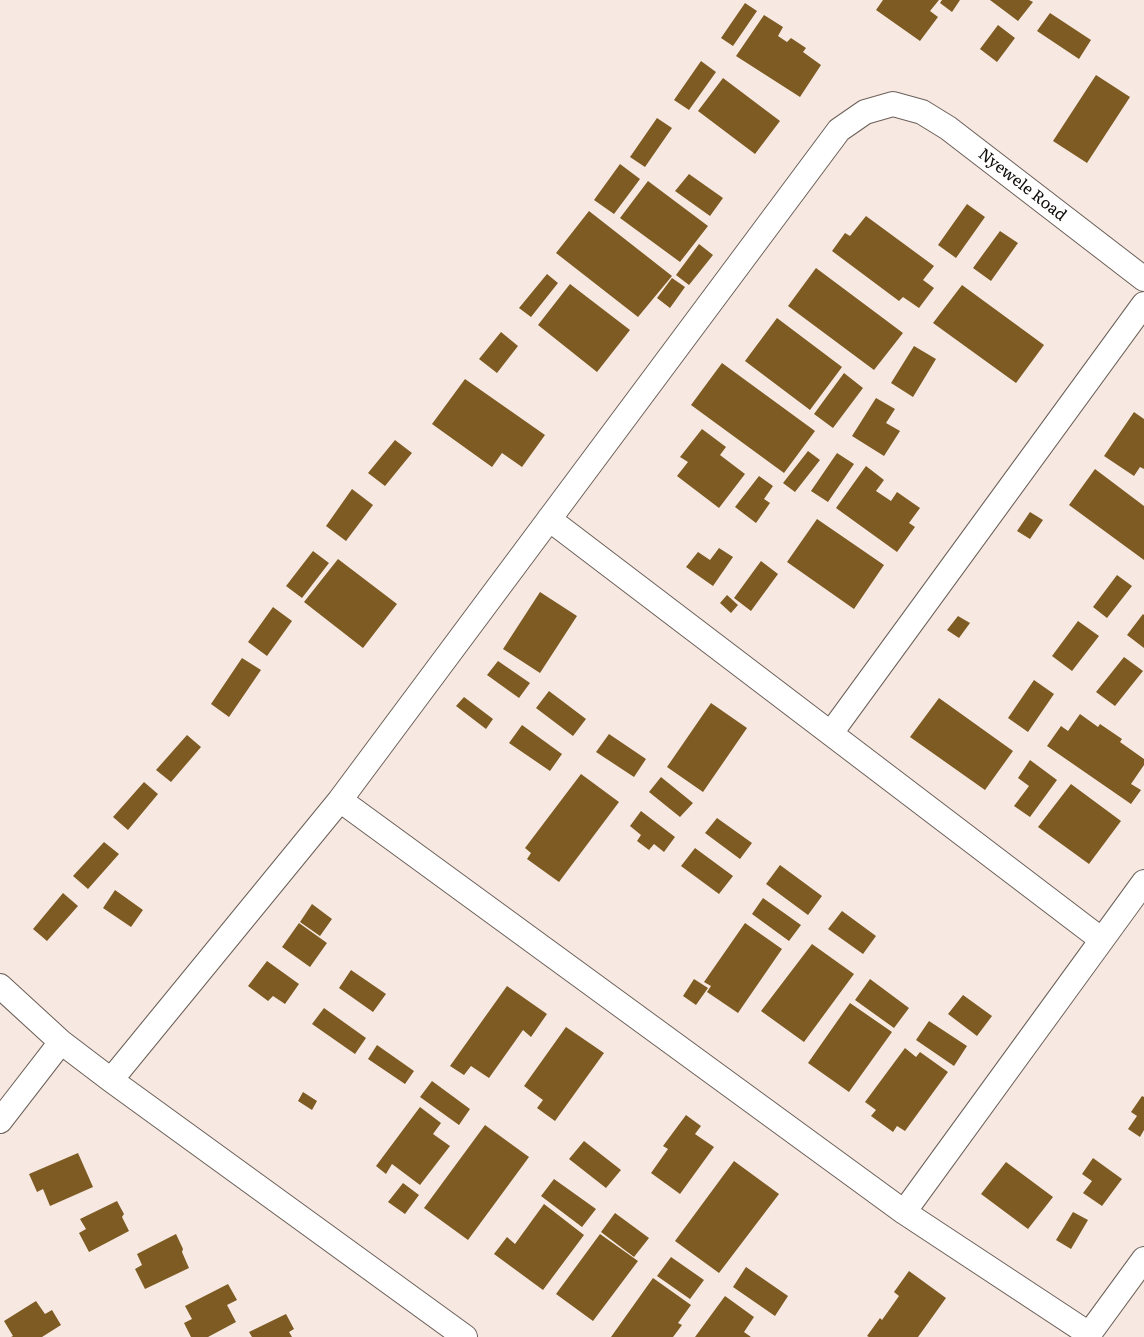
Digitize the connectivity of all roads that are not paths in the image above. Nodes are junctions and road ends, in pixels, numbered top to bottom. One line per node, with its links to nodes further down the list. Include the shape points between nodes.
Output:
1 (1144, 279): 3 (street, Nyewele Road, via 922,112 893,104 865,112 839,130)
2 (1144, 304): 4 (street)
3 (549, 519): 4 (street); 5 (street)
4 (831, 733): 7 (street)
5 (340, 800): 10 (street); 12 (street)
6 (1144, 882): 7 (street)
7 (1102, 940): 12 (street)
8 (0, 986): 9 (street)
9 (61, 1042): 10 (street); 11 (street)
10 (111, 1080): 15 (street)
11 (0, 1121)
12 (904, 1212): 14 (street)
13 (1144, 1259): 14 (street)
14 (1088, 1336)
15 (465, 1337)

